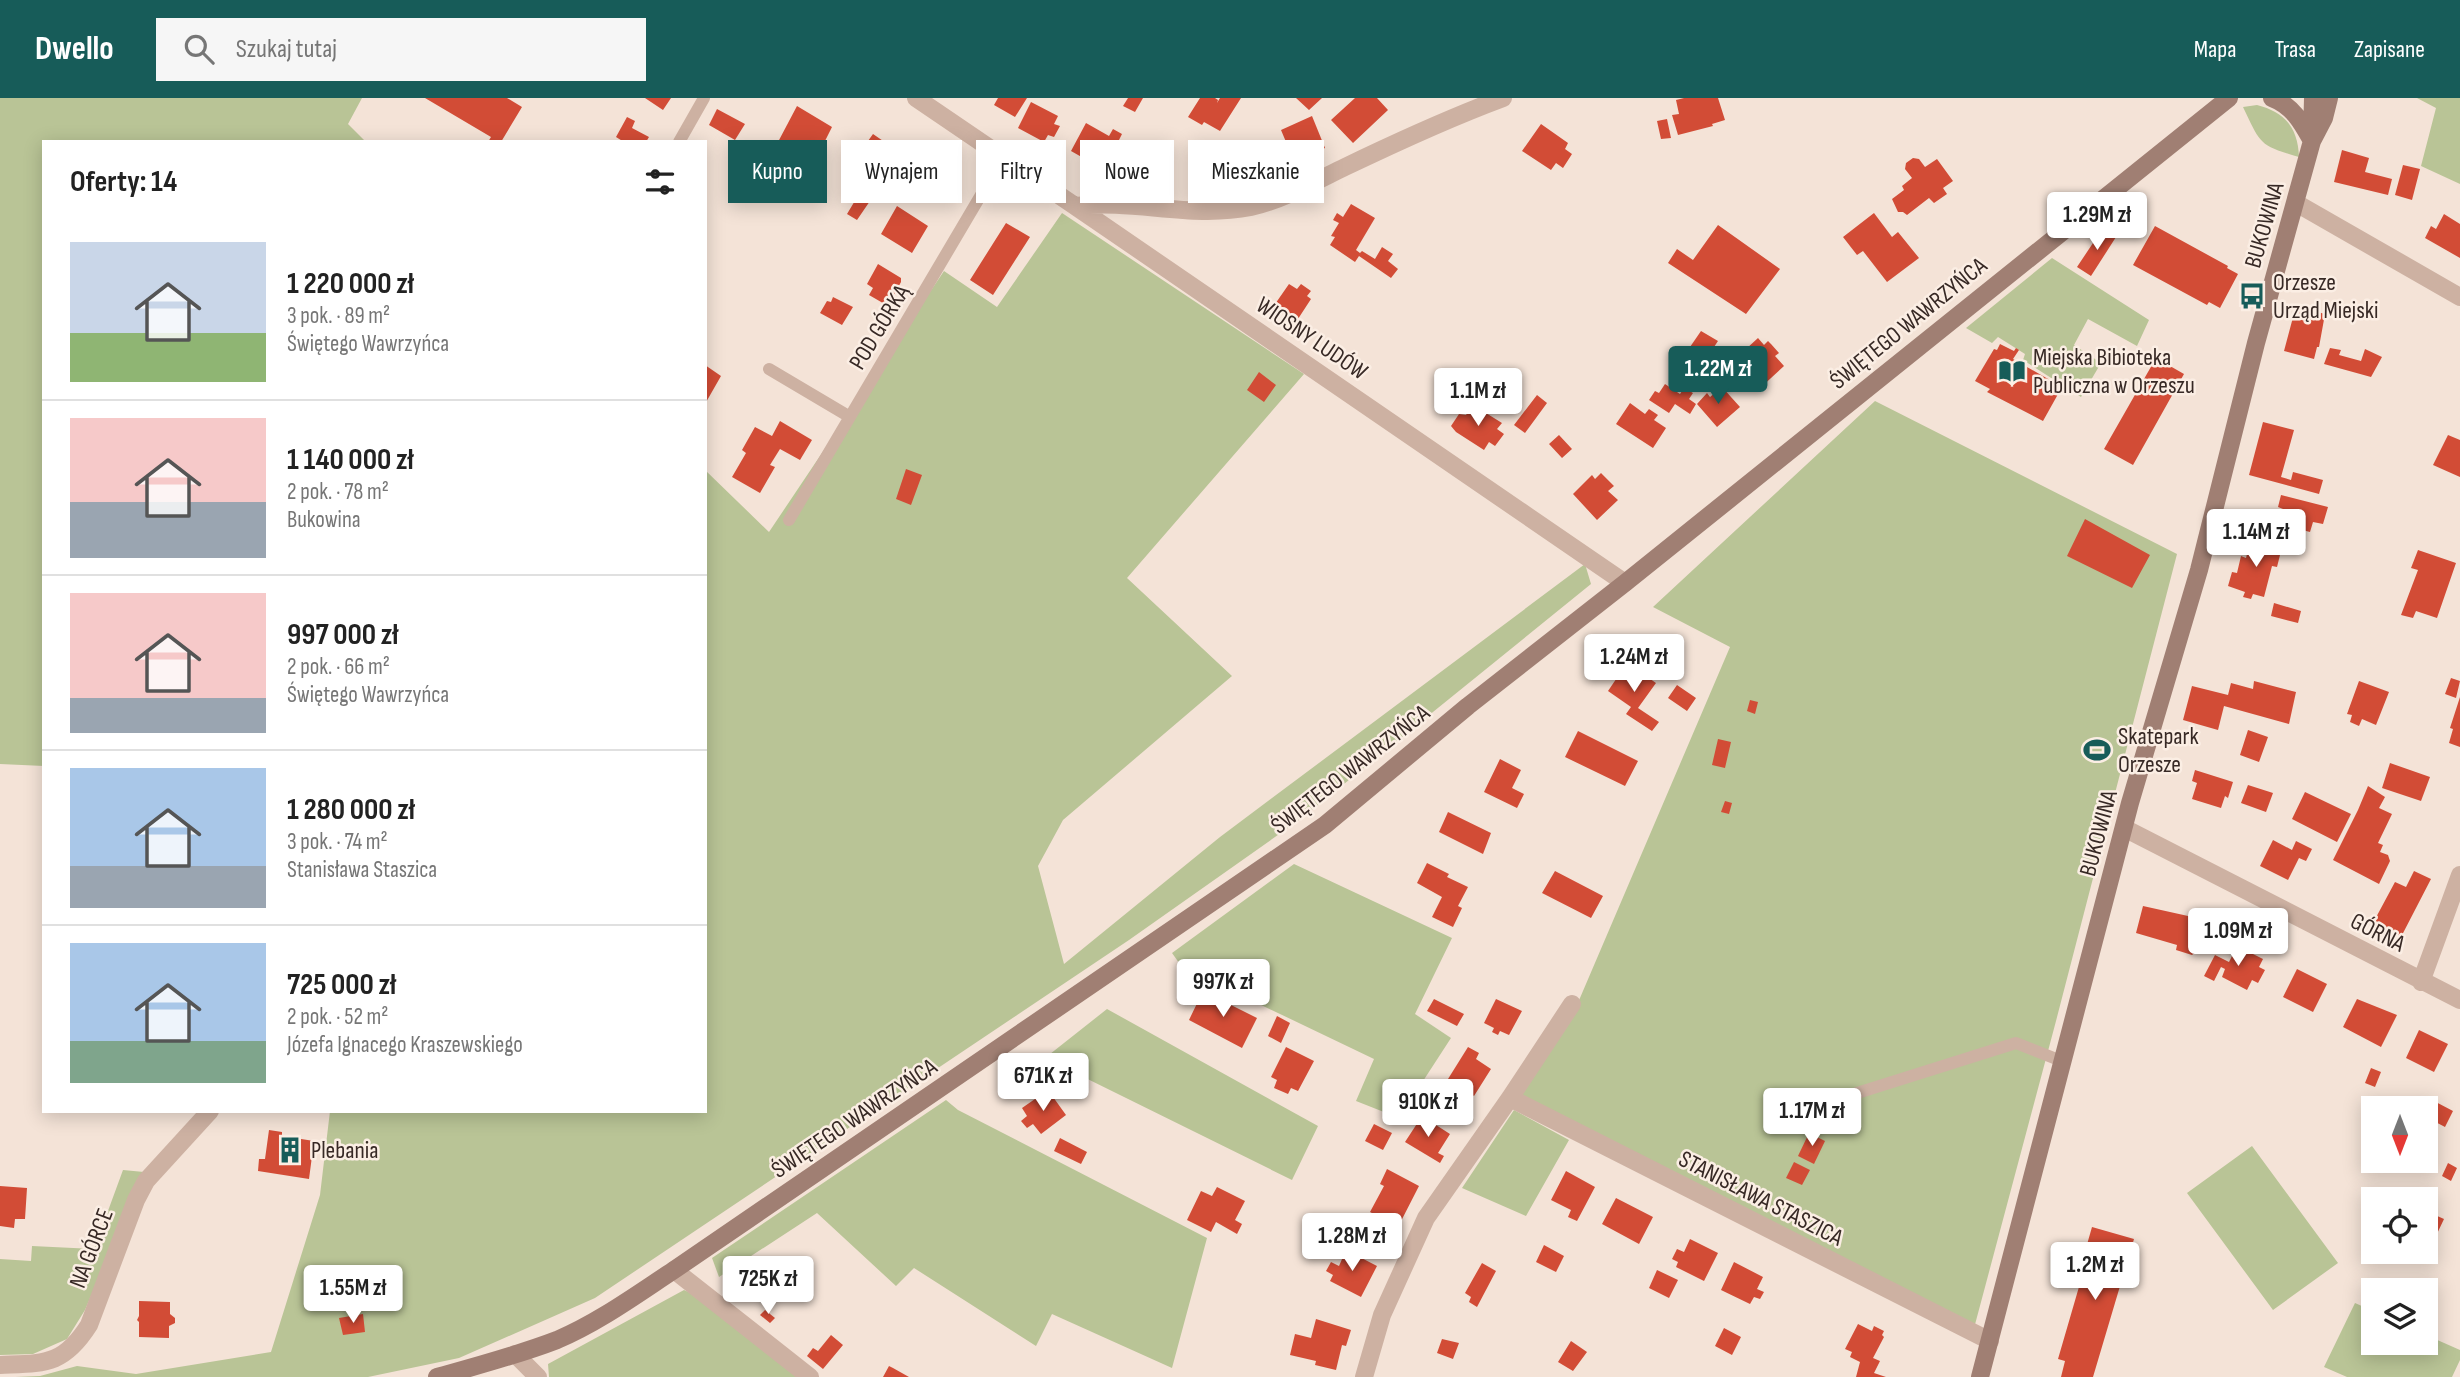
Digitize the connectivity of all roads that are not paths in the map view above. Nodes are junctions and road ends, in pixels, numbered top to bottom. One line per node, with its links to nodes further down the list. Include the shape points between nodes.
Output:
1 (704, 98): 8 (lane)
2 (916, 98): 9 (street, WIOSNY LUDÓW)
3 (1503, 98): 14 (street, via 1255,206 1202,213 1126,204)
4 (2229, 98): 19 (street, ŚWIĘTEGO WAWRZYŃCA)
5 (2272, 98): 10 (street, via 2295,114)
6 (2313, 98): 10 (street, BUKOWINA)
7 (2329, 98): 10 (street, BUKOWINA)
8 (680, 140)
9 (980, 140)
10 (2312, 141): 13 (street, BUKOWINA)
11 (1066, 200): 14 (street, WIOSNY LUDÓW)
12 (976, 203): 17 (lane, POD GÓRKĄ)
13 (2296, 203): 15 (street); 20 (street, BUKOWINA, via 2199,570)
14 (1075, 206): 19 (street, WIOSNY LUDÓW)
15 (2460, 297)
16 (769, 369): 17 (lane)
17 (850, 417): 18 (lane, POD GÓRKĄ)
18 (789, 520)
19 (1625, 583): 29 (street, ŚWIĘTEGO WAWRZYŃCA, via 1325,825)
20 (2124, 828): 22 (street, GÓRNA); 25 (street, BUKOWINA)
21 (2460, 874): 22 (street)
22 (2421, 982): 23 (street, GÓRNA)
23 (2460, 1000)
24 (1572, 1004): 26 (street)
25 (2064, 1062): 28 (lane, via 2016,1043 1836,1100); 30 (street, BUKOWINA)
26 (1510, 1098): 30 (street, STANISŁAWA STASZICA); 36 (street, via 1426,1219 1382,1315)
27 (208, 1113): 32 (street, NA GÓRCE, via 146,1181 89,1325 77,1344 42,1363)
28 (1819, 1128)
29 (674, 1270): 31 (street, ŚWIĘTEGO WAWRZYŃCA, via 603,1317); 35 (street)
30 (1990, 1341): 37 (street, BUKOWINA)
31 (515, 1354): 33 (street); 34 (street, ŚWIĘTEGO WAWRZYŃCA)
32 (0, 1364)
33 (532, 1376)
34 (437, 1377)
35 (810, 1377)
36 (1364, 1377)
37 (1980, 1377)

